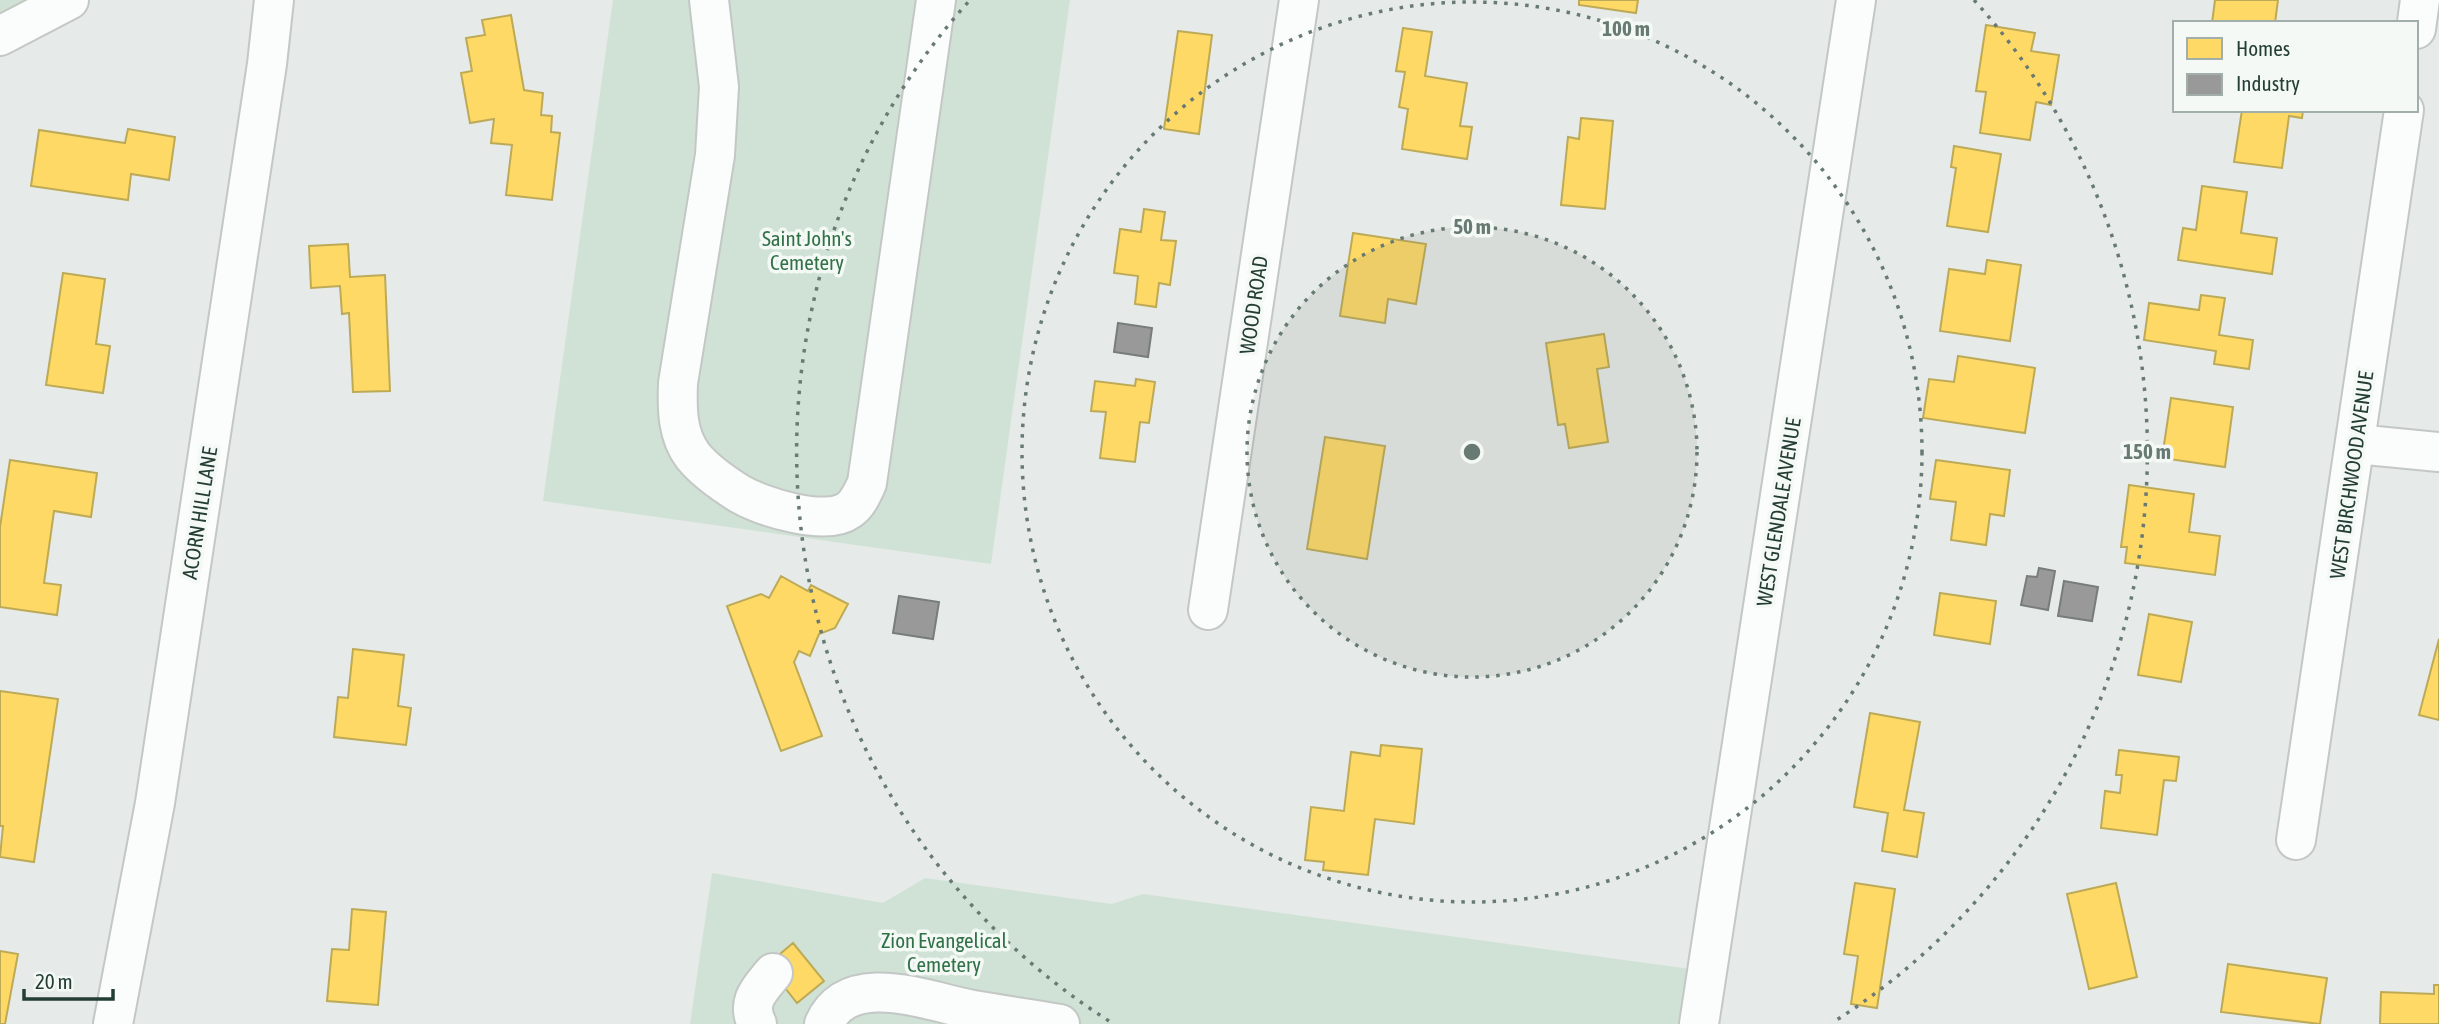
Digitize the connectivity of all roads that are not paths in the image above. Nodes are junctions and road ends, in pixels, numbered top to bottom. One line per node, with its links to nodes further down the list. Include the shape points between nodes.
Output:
1 (69, 0): 9 (street)
2 (274, 0): 16 (street, ACORN HILL LANE, via 155,803)
3 (709, 0): 4 (street, via 719,87 718,123 678,383 682,435 693,455 741,494 772,507 833,517 849,510 867,483)
4 (936, 0)
5 (1299, 0): 13 (street, WOOD ROAD)
6 (1856, 0): 20 (street, WEST GLENDALE AVENUE)
7 (2420, 0): 8 (street)
8 (2417, 21)
9 (0, 36)
10 (2404, 112): 11 (street, WEST BIRCHWOOD AVENUE)
11 (2356, 444): 12 (street); 14 (street, WEST BIRCHWOOD AVENUE)
12 (2439, 452)
13 (1208, 610)
14 (2296, 840)
15 (773, 973): 17 (street, via 753,1002)
16 (113, 1024)
17 (757, 1024)
18 (824, 1024): 19 (street, via 828,1014 849,998 900,993)
19 (1060, 1024)
20 (1699, 1024)

